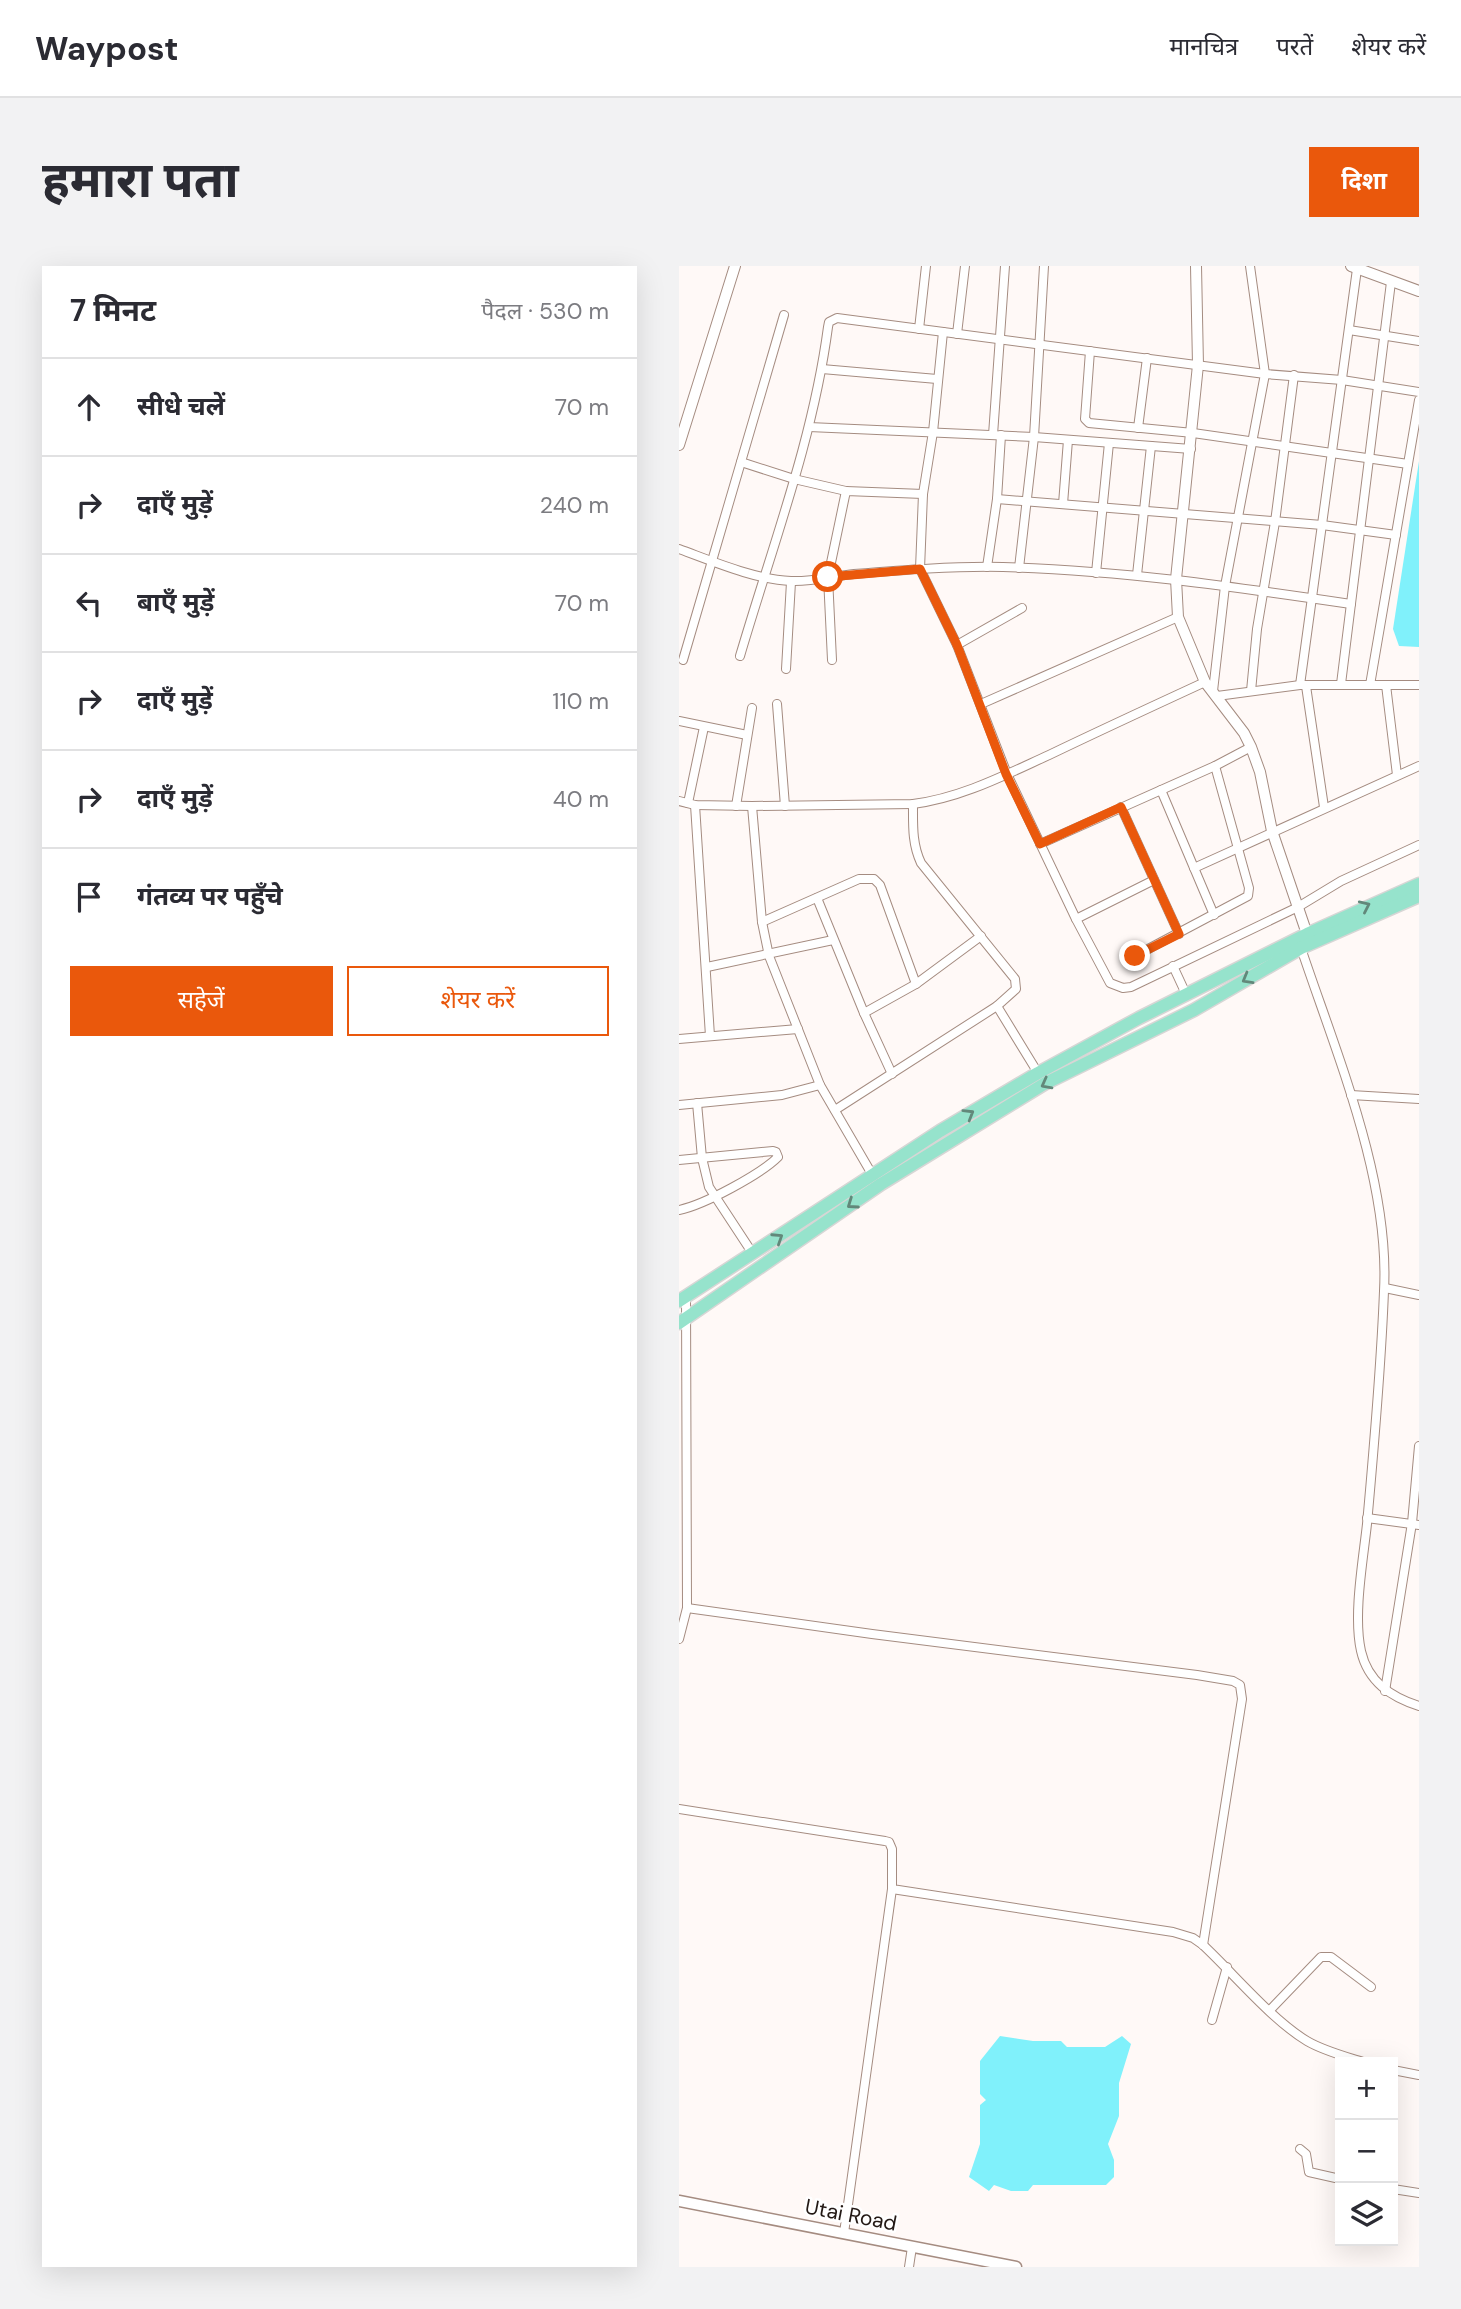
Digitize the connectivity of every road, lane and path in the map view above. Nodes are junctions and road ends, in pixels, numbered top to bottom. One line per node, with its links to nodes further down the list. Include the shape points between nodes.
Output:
1 (735, 266): 33 (street)
2 (926, 266): 12 (street)
3 (965, 266): 15 (street)
4 (1005, 266): 17 (street)
5 (1044, 266): 19 (street)
6 (1196, 266): 22 (street)
7 (1250, 266): 24 (street)
8 (1354, 267): 9 (street); 13 (street)
9 (1391, 282): 10 (street); 16 (street)
10 (1419, 291)
11 (784, 315): 47 (street)
12 (919, 329): 14 (street); 23 (street, via 832,320)
13 (1349, 330): 16 (street); 27 (street)
14 (943, 332): 15 (street); 26 (street)
15 (957, 334): 17 (street)
16 (1384, 336): 18 (street); 28 (street)
17 (1000, 339): 19 (street); 36 (street)
18 (1419, 341)
19 (1039, 344): 20 (street); 37 (street)
20 (1090, 351): 21 (street); 32 (street, via 1087,422)
21 (1147, 358): 22 (street); 32 (street)
22 (1198, 365): 24 (street); 35 (street)
23 (822, 369): 26 (street); 31 (street)
24 (1265, 374): 25 (street); 40 (street)
25 (1294, 375): 27 (street); 43 (street)
26 (937, 379): 34 (street)
27 (1342, 380): 28 (street); 45 (street)
28 (1378, 386): 29 (street); 46 (street)
29 (1419, 392)
30 (1419, 400): 48 (street)
31 (809, 427): 34 (street); 49 (street)
32 (1138, 428): 35 (street)
33 (681, 431): 41 (street)
34 (933, 432): 36 (street); 51 (street)
35 (1193, 433): 40 (street); 44 (street)
36 (997, 435): 37 (street); 52 (street)
37 (1034, 437): 38 (street); 53 (street)
38 (1068, 440): 39 (street); 54 (street)
39 (1109, 443): 42 (street); 55 (street)
40 (1253, 443): 43 (street); 58 (street)
41 (679, 444)
42 (1151, 446): 44 (street); 56 (street)
43 (1285, 446): 45 (street); 59 (street)
44 (1191, 449): 57 (street)
45 (1332, 453): 46 (street); 60 (street)
46 (1369, 458): 48 (street); 61 (street)
47 (741, 462): 49 (street); 64 (street)
48 (1408, 464): 62 (street)
49 (794, 479): 50 (street); 69 (street)
50 (846, 491): 51 (street); 71 (street)
51 (923, 494): 67 (street)
52 (997, 499): 53 (street); 65 (street)
53 (1026, 501): 54 (street); 66 (street)
54 (1063, 505): 55 (street)
55 (1103, 508): 56 (street); 68 (street)
56 (1144, 511): 57 (street); 70 (street)
57 (1183, 514): 58 (street); 72 (street)
58 (1237, 520): 59 (street); 74 (street)
59 (1275, 522): 60 (street); 75 (street)
60 (1322, 525): 61 (street); 76 (street)
61 (1360, 530): 62 (street); 77 (street)
62 (1396, 535): 88 (street)
63 (679, 549): 64 (street)
64 (712, 561): 69 (street); 82 (street)
65 (987, 567): 66 (street); 67 (street)
66 (1020, 568): 68 (street)
67 (920, 569): 71 (street); 80 (street)
68 (1096, 573): 70 (street)
69 (763, 576): 73 (street); 81 (street)
70 (1137, 576): 72 (street)
71 (828, 577): 73 (street); 83 (street)
72 (1176, 579): 74 (street); 79 (street)
73 (791, 582): 84 (street)
74 (1225, 586): 75 (street); 92 (street)
75 (1263, 591): 76 (street); 91 (street)
76 (1312, 598): 77 (street); 87 (street)
77 (1351, 604): 86 (street)
78 (1023, 608): 80 (street)
79 (1178, 617): 85 (street); 94 (street)
80 (957, 645): 94 (street)
81 (740, 656)
82 (683, 660)
83 (832, 660)
84 (786, 669)
85 (1205, 682): 92 (street); 102 (street)
86 (1341, 684): 87 (street); 88 (street)
87 (1303, 685): 91 (street); 111 (street)
88 (1370, 685): 89 (street)
89 (1386, 685): 90 (street); 103 (street)
90 (1419, 685)
91 (1251, 691): 92 (street)
92 (1215, 693): 99 (street)
93 (777, 704): 109 (street)
94 (981, 704): 102 (street)
95 (752, 708): 98 (street)
96 (679, 721): 97 (street)
97 (703, 727): 98 (street); 105 (street)
98 (747, 735): 107 (street)
99 (1251, 747): 100 (street); 112 (street)
100 (1215, 766): 104 (street); 115 (street)
101 (1419, 766): 103 (street)
102 (1006, 774): 106 (street, via 960,794); 113 (street)
103 (1397, 775): 111 (street)
104 (1161, 790): 110 (street); 116 (street)
105 (687, 803): 107 (street); 132 (street)
106 (915, 804): 109 (street); 127 (street, via 915,851)
107 (736, 806): 108 (street)
108 (752, 806): 109 (street); 124 (street)
109 (785, 806)
110 (1121, 807): 113 (street); 117 (street)
111 (1324, 807): 112 (street)
112 (1272, 831): 115 (street); 121 (street)
113 (1040, 844): 123 (street)
114 (1419, 845): 121 (street, via 1341,881)
115 (1237, 848): 116 (street); 122 (street, via 1248,896)
116 (1194, 869): 122 (street)
117 (1154, 880): 123 (street); 125 (street)
118 (1419, 884): 126 (main road, one-way to 118)
119 (1419, 896): 129 (main road)
120 (817, 898): 124 (street); 128 (street); 134 (street, via 859,879 877,881)
121 (1298, 907): 126 (street); 133 (street)
122 (1214, 915): 125 (street)
123 (1076, 919): 133 (street, via 1110,983 1123,988)
124 (762, 922): 130 (street)
125 (1179, 934): 131 (street)
126 (1307, 934): 129 (street); 135 (main road)
127 (981, 936): 134 (street); 136 (street, via 1017,984 1014,993)
128 (834, 940): 130 (street); 137 (street)
129 (1301, 948): 144 (street); 158 (main road, one-way to 158, via 1194,1010 1044,1084 881,1184)
130 (769, 956): 132 (street); 138 (street)
131 (1135, 956)
132 (706, 967): 139 (street)
133 (1175, 969): 135 (street)
134 (916, 984): 137 (street)
135 (1186, 994): 141 (main road)
136 (997, 1006): 141 (street); 142 (street)
137 (864, 1013): 142 (street)
138 (798, 1030): 139 (street); 143 (street)
139 (711, 1036): 140 (street)
140 (679, 1039)
141 (1038, 1073): 151 (main road, one-way to 141)
142 (892, 1074): 148 (street)
143 (820, 1085): 146 (street, via 782,1096); 148 (street)
144 (1351, 1094): 145 (street); 155 (street, via 1380,1212)
145 (1419, 1099)
146 (697, 1103): 147 (street); 149 (street)
147 (679, 1105)
148 (835, 1110): 151 (street)
149 (702, 1158): 150 (street); 152 (street); 152 (street, via 778,1153 776,1159)
150 (679, 1160)
151 (873, 1176): 154 (main road, one-way to 151)
152 (716, 1196): 153 (street); 154 (street)
153 (679, 1210)
154 (753, 1254): 157 (main road)
155 (1385, 1288): 156 (street); 160 (street)
156 (1419, 1295)
157 (683, 1299): 158 (street)
158 (683, 1320): 162 (street)
159 (1419, 1446): 161 (street)
160 (1367, 1518): 161 (street); 164 (street, via 1361,1651 1368,1670)
161 (1416, 1524): 164 (street)
162 (687, 1608): 163 (street); 168 (street, via 1197,1675 1240,1685 1242,1699)
163 (679, 1639)
164 (1385, 1691): 165 (street)
165 (1419, 1706)
166 (679, 1809): 167 (street, via 889,1842)
167 (892, 1889): 168 (street, via 1173,1932); 181 (street)
168 (1203, 1945): 169 (street)
169 (1227, 1967): 171 (street); 172 (street)
170 (1371, 1987): 171 (street, via 1325,1956)
171 (1270, 2010): 173 (street, via 1307,2041)
172 (1212, 2020)
173 (1345, 2057)
174 (1398, 2071): 175 (street)
175 (1419, 2075)
176 (1300, 2149): 177 (street, via 1307,2154 1309,2172)
177 (1335, 2178)
178 (1398, 2190): 179 (street)
179 (1419, 2193)
180 (679, 2201): 181 (main road, Utai Road)
181 (844, 2233): 182 (main road, Utai Road)
182 (912, 2247): 183 (street); 184 (main road, Utai Road)
183 (909, 2267)
184 (1016, 2267)

